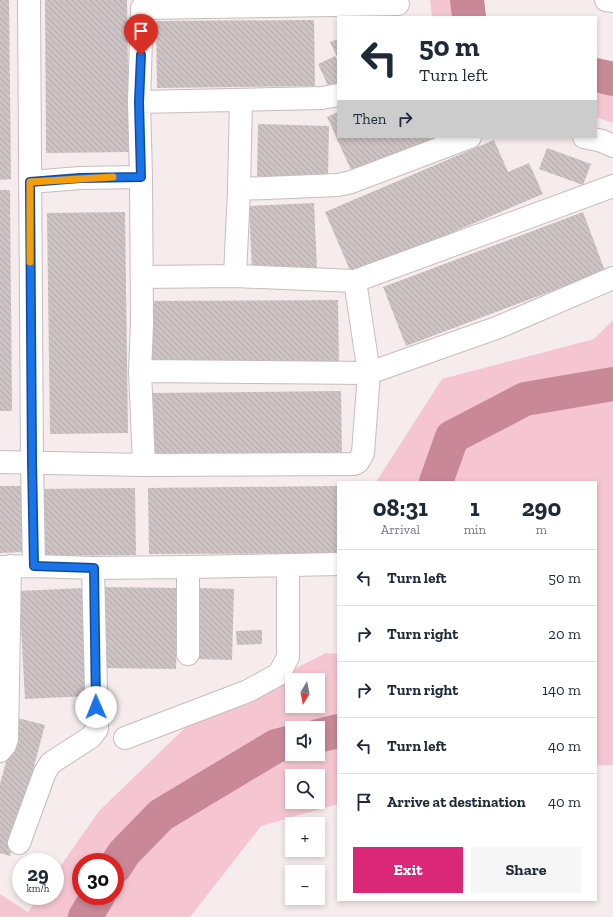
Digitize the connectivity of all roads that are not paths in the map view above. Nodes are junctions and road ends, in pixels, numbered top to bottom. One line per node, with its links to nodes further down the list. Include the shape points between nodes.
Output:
1 (29, 0): 13 (street)
2 (606, 0): 3 (street)
3 (613, 1)
4 (142, 4): 5 (street); 8 (street)
5 (400, 7)
6 (337, 95): 7 (street, via 322,98)
7 (241, 100): 8 (street); 15 (street)
8 (139, 102): 12 (street)
9 (467, 138): 15 (street, via 338,185)
10 (588, 138): 11 (street)
11 (613, 146)
12 (141, 177): 13 (street); 17 (street)
13 (30, 182): 23 (street)
14 (613, 186): 19 (street)
15 (240, 189): 16 (street)
16 (235, 276): 17 (street); 19 (street)
17 (142, 277): 20 (street)
18 (613, 278): 21 (street, via 499,327)
19 (355, 281): 21 (street)
20 (140, 371): 21 (street); 24 (street)
21 (369, 373): 25 (street, via 363,453)
22 (0, 462): 23 (street)
23 (32, 462): 24 (street); 28 (street)
24 (144, 465): 25 (street)
25 (352, 473)
26 (337, 564): 29 (street)
27 (5, 566): 28 (street); 34 (street)
28 (34, 566): 31 (street)
29 (288, 566): 30 (street); 33 (street, via 288,657 279,674 248,691)
30 (188, 567): 31 (street); 32 (street)
31 (94, 568): 35 (street, via 97,729 91,737 51,763 45,772)
32 (188, 654)
33 (125, 738)
34 (4, 741)
35 (19, 843)

